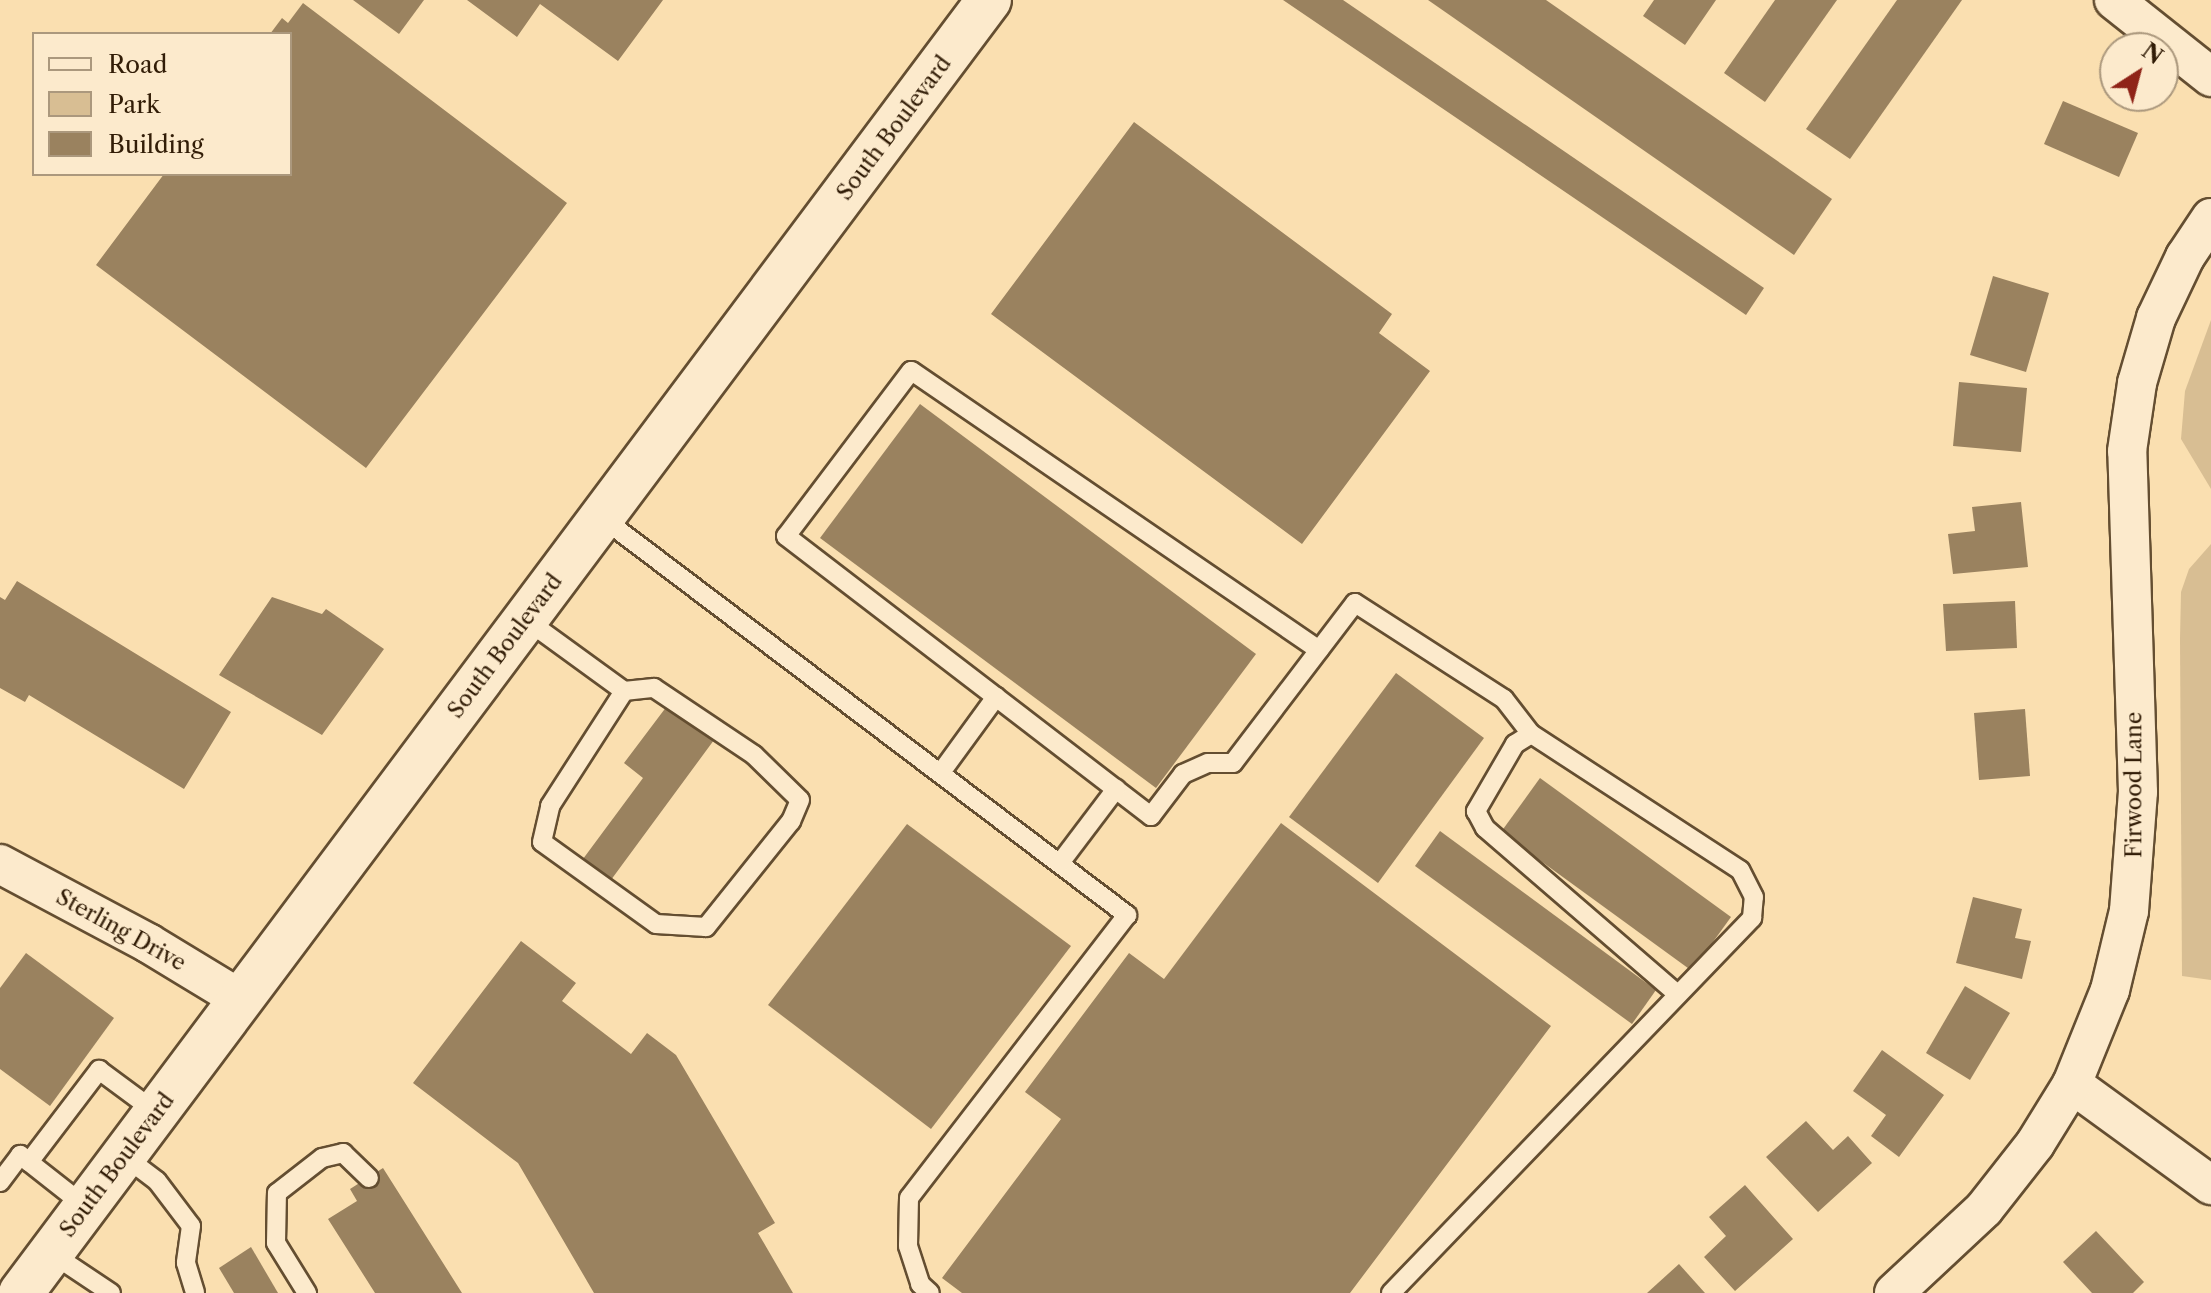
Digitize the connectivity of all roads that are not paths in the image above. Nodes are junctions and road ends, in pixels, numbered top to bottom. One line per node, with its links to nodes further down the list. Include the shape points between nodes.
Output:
1 (989, 0): 5 (main road, South Boulevard)
2 (2114, 0): 3 (street)
3 (2211, 77)
4 (2211, 218): 17 (street, Firwood Lane, via 2156,318 2137,383 2126,485 2138,792 2135,871 2110,990)
5 (601, 517): 6 (main road, South Boulevard); 11 (lane)
6 (525, 619): 8 (lane); 16 (main road, South Boulevard)
7 (1319, 650): 9 (lane, via 911,371 786,536); 10 (lane, via 1355,603 1504,699); 12 (lane, via 1233,763 1208,763 1183,774 1151,816)
8 (624, 691): 8 (lane, via 654,688 754,755 800,800 791,821 706,927 656,924 542,842 550,806)
9 (996, 697): 11 (lane); 12 (lane)
10 (1531, 734): 15 (lane, via 1515,744 1476,811 1485,828); 15 (lane, via 1740,870 1754,897 1752,918)
11 (942, 771): 13 (lane)
12 (1116, 789): 13 (lane)
13 (1060, 863): 30 (lane, via 1127,915 909,1198 908,1246 920,1284)
14 (0, 864): 16 (street, Sterling Drive)
15 (1677, 994): 31 (lane)
16 (240, 999): 18 (main road, South Boulevard)
17 (2072, 1084): 23 (street); 32 (street, Firwood Lane, via 2035,1144 1984,1209)
18 (156, 1112): 19 (main road, South Boulevard); 20 (lane, via 99,1070)
19 (124, 1156): 24 (main road, South Boulevard); 28 (lane, via 157,1181 191,1226 186,1263)
20 (29, 1162): 21 (lane, via 20,1155); 24 (lane)
21 (2, 1174)
22 (369, 1178): 29 (lane, via 343,1153 322,1158 277,1193 276,1243)
23 (2211, 1185)
24 (86, 1207): 25 (main road, South Boulevard)
25 (51, 1253): 26 (main road, South Boulevard); 27 (lane)
26 (21, 1293)
27 (111, 1293)
28 (195, 1293)
29 (307, 1293)
30 (930, 1293)
31 (1391, 1293)
32 (1894, 1293)

